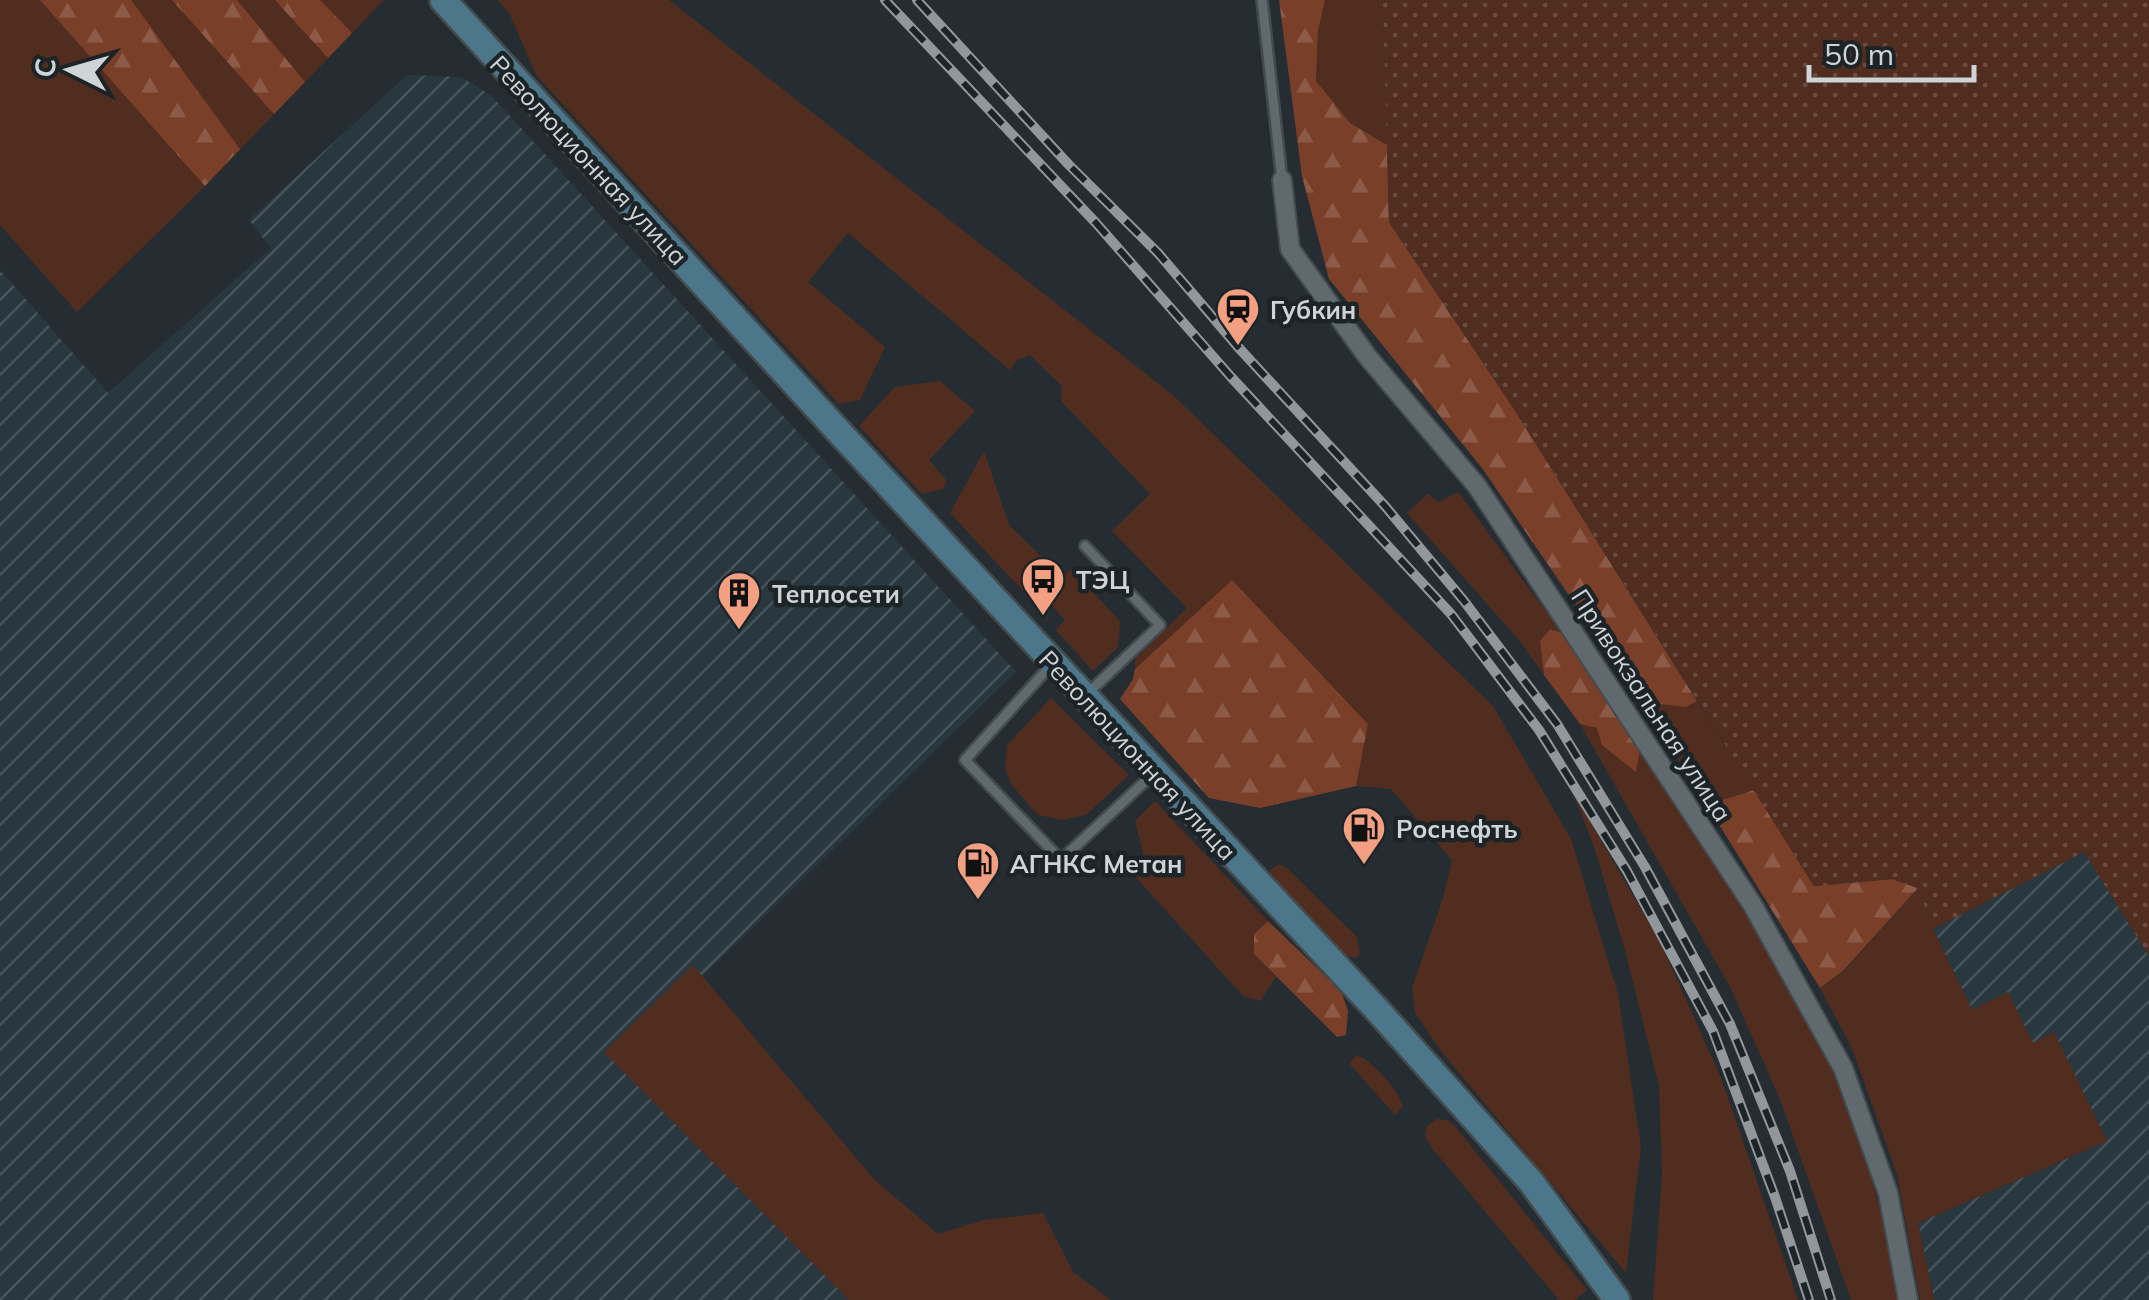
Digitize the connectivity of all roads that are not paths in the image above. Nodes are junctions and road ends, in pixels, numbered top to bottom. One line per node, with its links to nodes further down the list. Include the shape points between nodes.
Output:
1 (443, 0): 5 (street, Революционная улица)
2 (1262, 0): 3 (lane)
3 (1282, 180): 9 (street, Привокзальная улица, via 1290,250 1367,356 1477,486 1752,904 1843,1068 1888,1193)
4 (1085, 546): 6 (lane, via 1160,625)
5 (1053, 663): 6 (street, Революционная улица); 7 (lane, via 965,760 1061,860)
6 (1084, 697): 7 (street, Революционная улица)
7 (1154, 772): 8 (street, Революционная улица, via 1532,1183)
8 (1618, 1300)
9 (1908, 1300)

